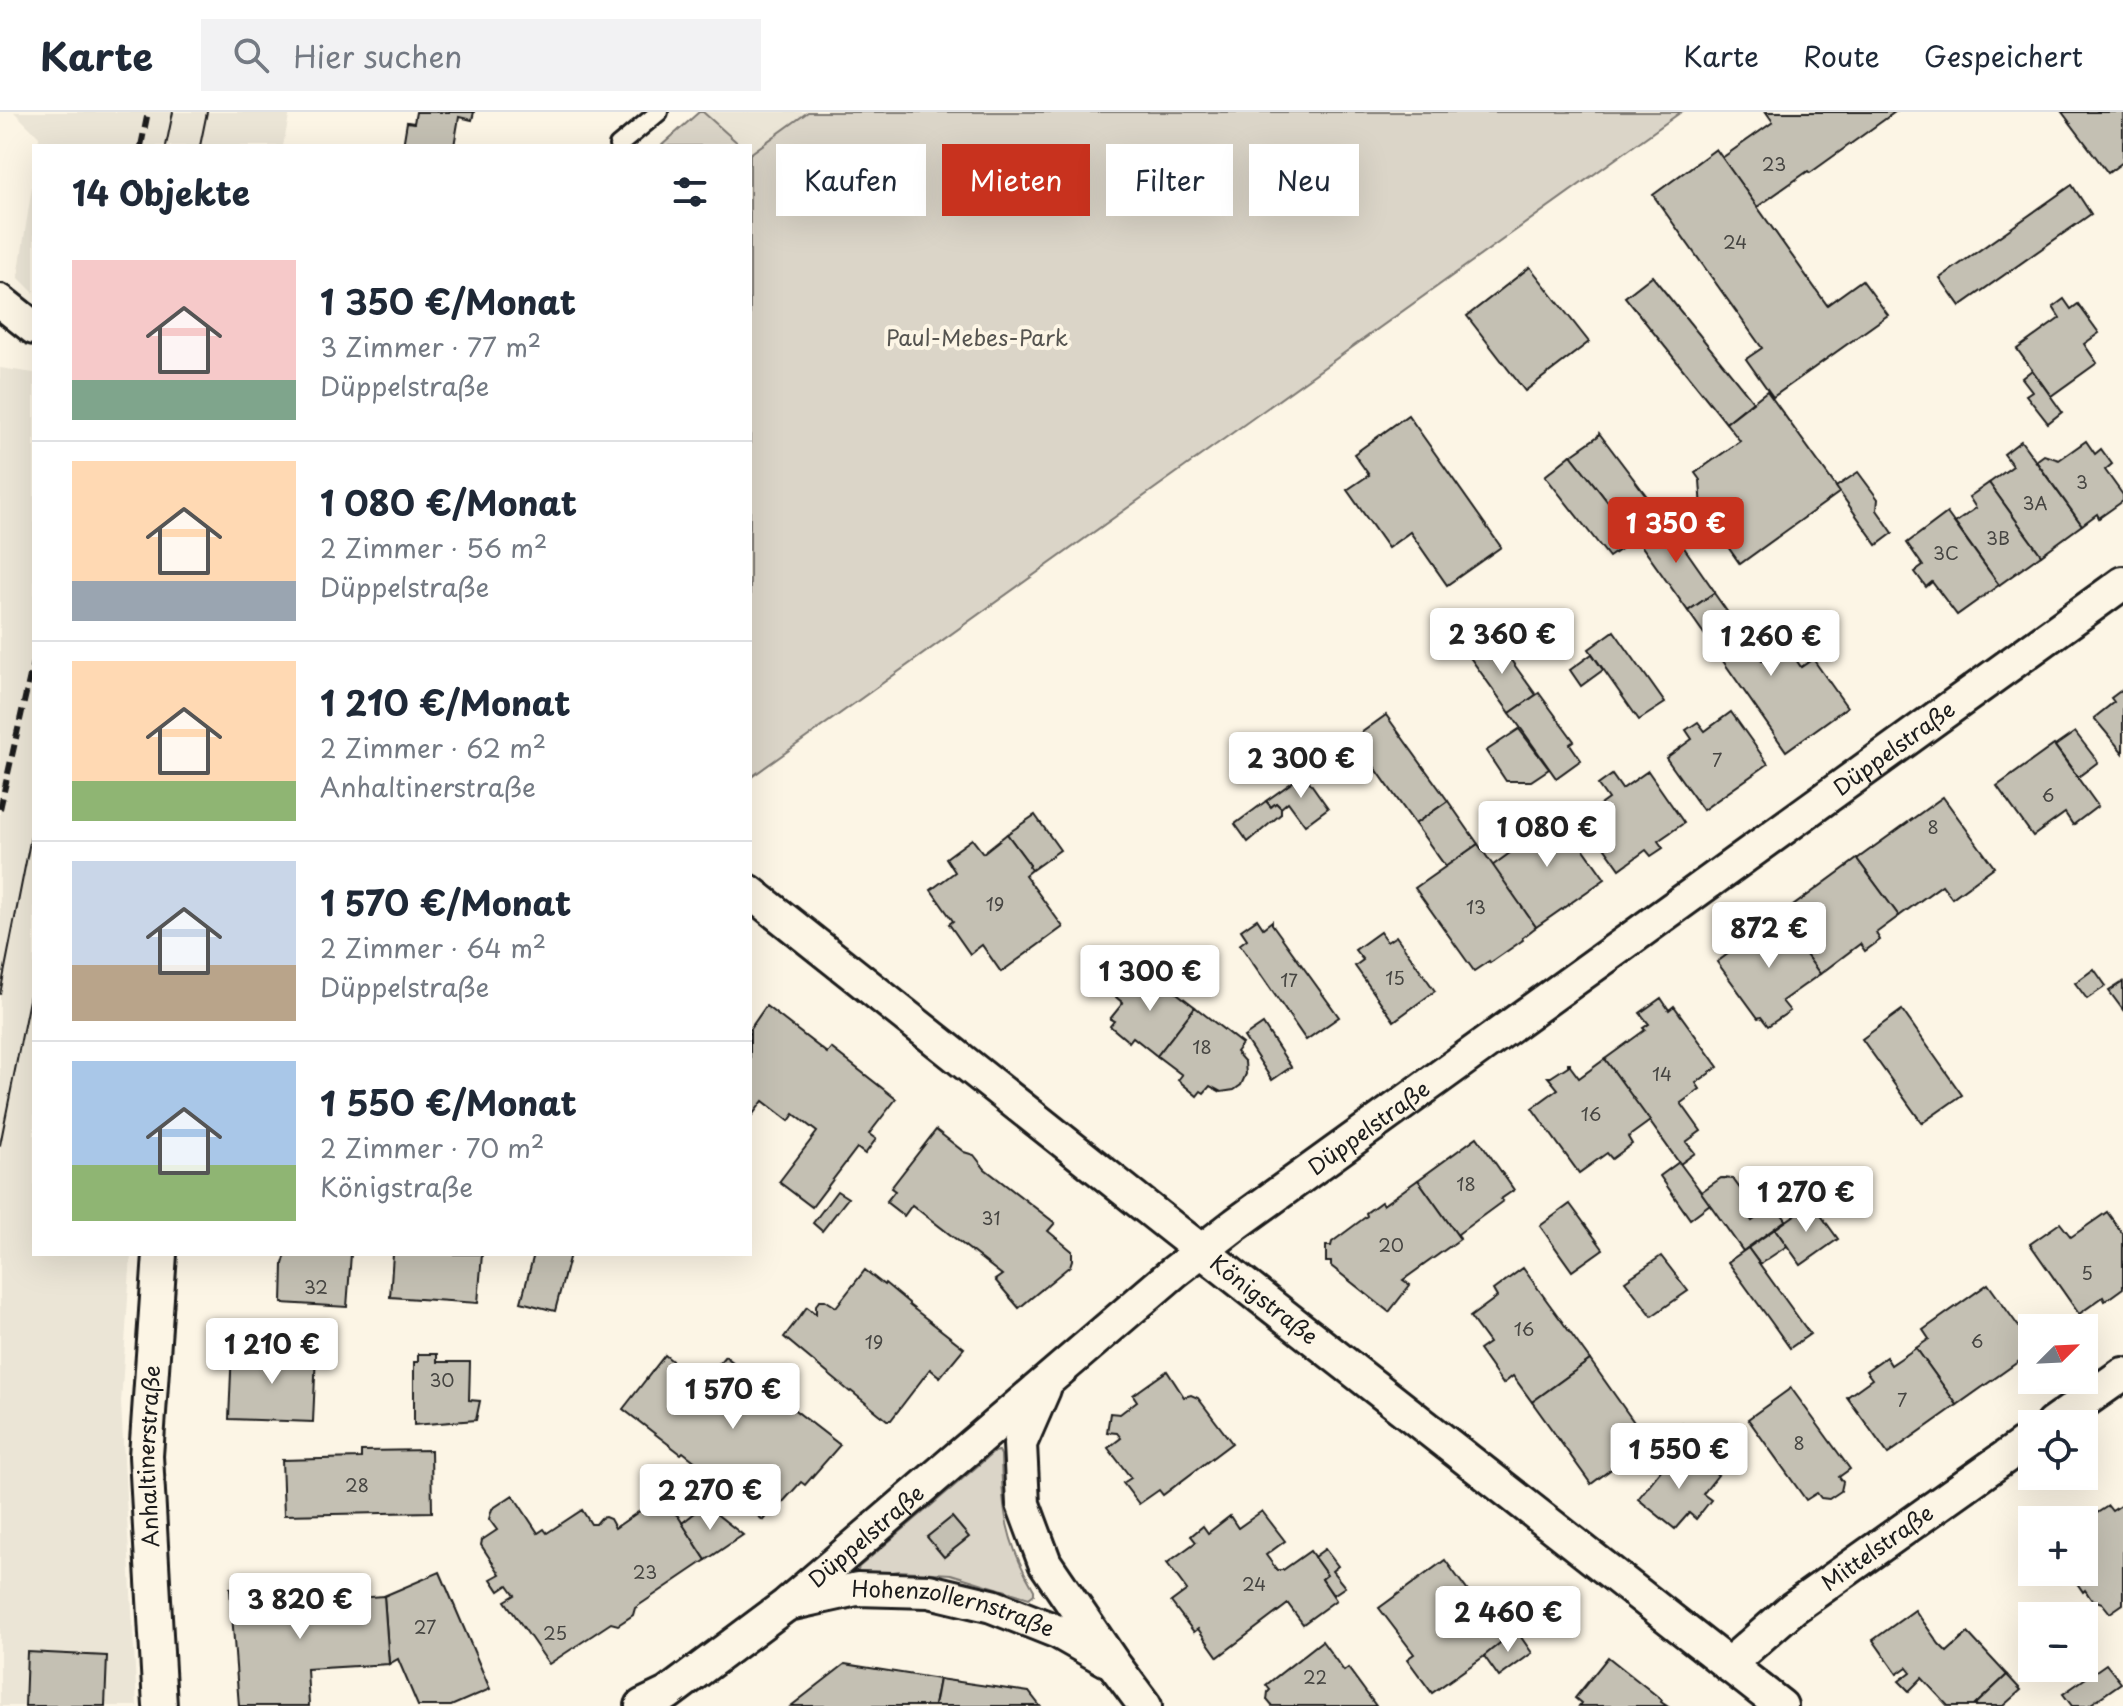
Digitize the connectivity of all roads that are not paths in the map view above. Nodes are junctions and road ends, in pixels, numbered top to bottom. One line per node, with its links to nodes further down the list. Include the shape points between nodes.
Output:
1 (659, 112): 2 (lane)
2 (620, 144)
3 (2123, 583): 5 (street, Düppelstraße)
4 (752, 894): 5 (street, Königstraße)
5 (1202, 1250): 8 (street, Düppelstraße); 13 (street, Königstraße)
6 (160, 1256): 15 (street, Anhaltinerstraße, via 146,1456)
7 (2123, 1374): 9 (street)
8 (1049, 1379): 11 (street, Düppelstraße); 12 (street, Hohenzollernstraße, via 1020,1444 1023,1504 1045,1563)
9 (2072, 1410)
10 (2018, 1448): 13 (street, Mittelstraße, via 1793,1608)
11 (786, 1605): 12 (street, Hohenzollernstraße, via 857,1589 929,1591 992,1606 1058,1632); 14 (street, Düppelstraße)
12 (1113, 1663): 16 (street, Hohenzollernstraße)
13 (1728, 1665): 17 (street, Königstraße)
14 (656, 1702)
15 (160, 1706)
16 (1145, 1706)
17 (1781, 1706)

